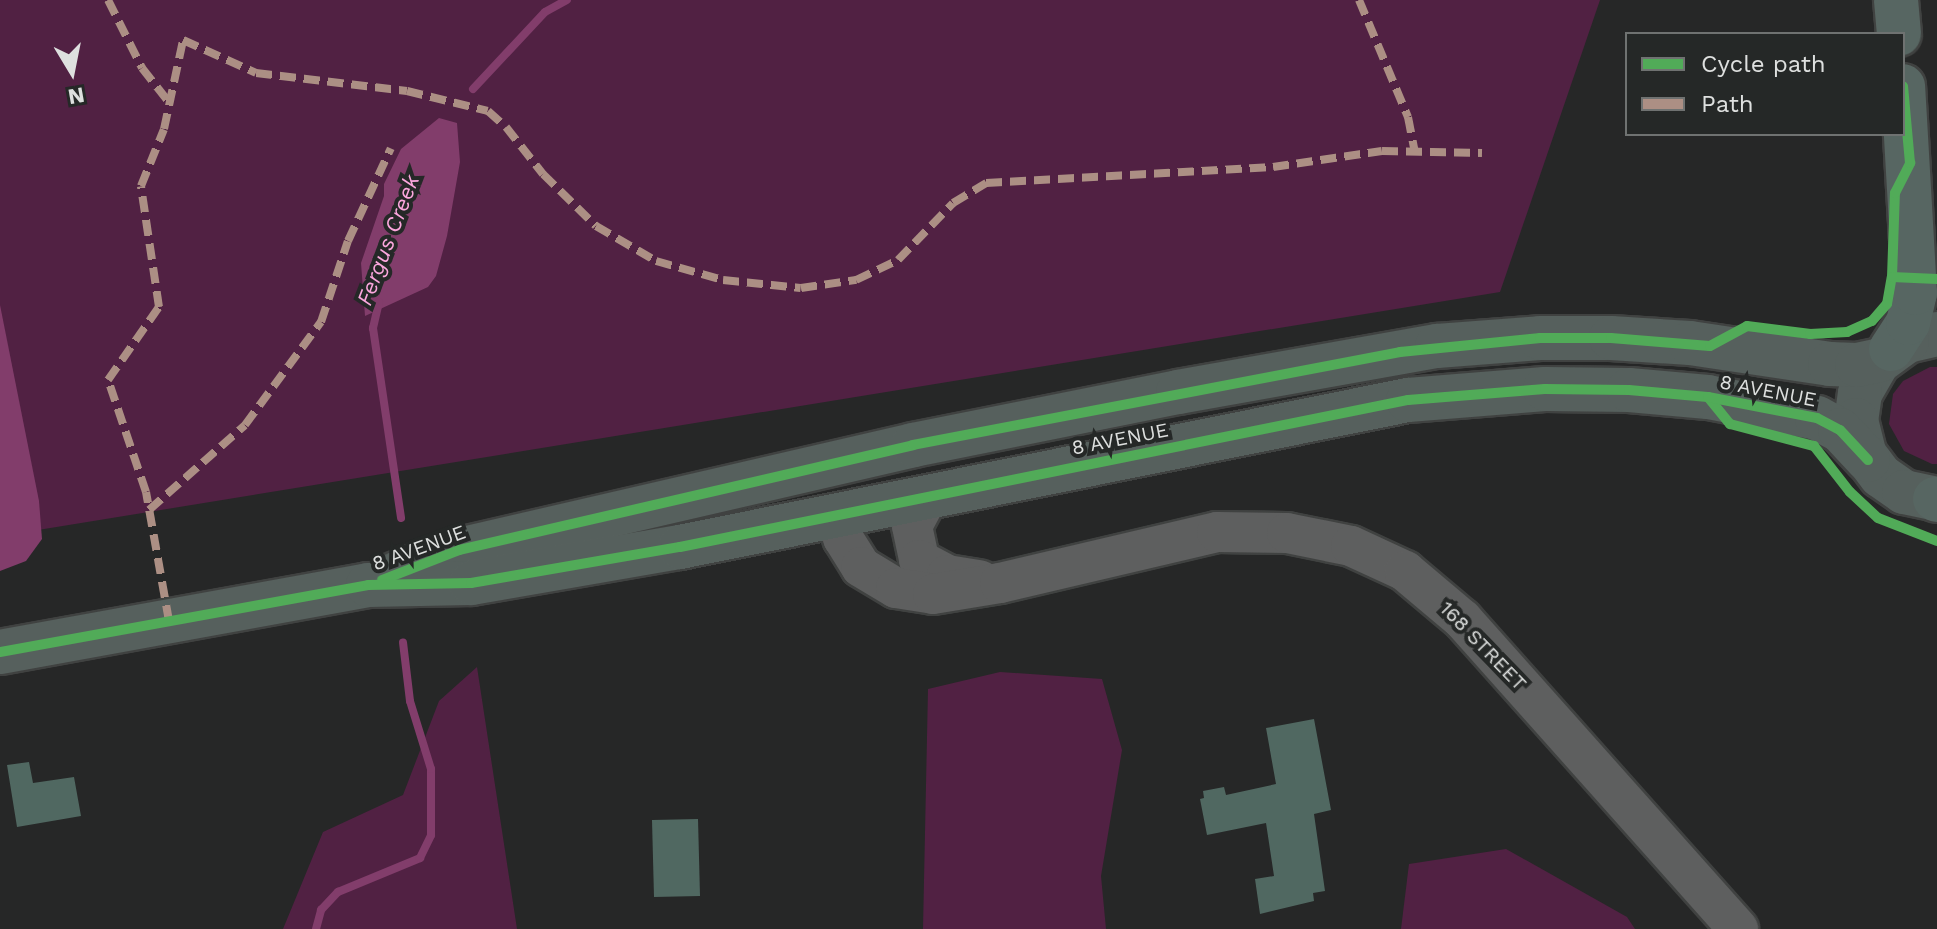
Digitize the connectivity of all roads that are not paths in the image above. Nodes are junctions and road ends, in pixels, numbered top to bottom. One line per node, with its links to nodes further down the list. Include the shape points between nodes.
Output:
1 (1896, 0): 2 (highway)
2 (1899, 32)
3 (1905, 120): 5 (highway, via 1915,293 1908,323)
4 (1937, 334): 5 (main road, 8 AVENUE, via 1916,338)
5 (1885, 355): 6 (main road, 8 AVENUE, via 1857,365 1830,364 1690,343 1590,337 1472,343); 7 (main road, via 1867,376 1858,402 1859,438)
6 (1354, 360): 10 (main road, via 1302,393 913,467 864,489); 12 (main road, 8 AVENUE, via 944,439 683,497 459,550)
7 (1868, 460): 8 (main road, 8 AVENUE, via 1835,426 1808,415 1692,396 1545,389 1408,400); 9 (main road, 8 AVENUE, via 1896,488)
8 (928, 496): 10 (main road, 8 AVENUE); 11 (main road, 168 STREET, via 912,526 919,560 947,575)
9 (1936, 500)
10 (838, 516): 11 (main road, 168 STREET, via 843,538 861,567 896,588 933,594); 12 (main road, 8 AVENUE, via 471,583)
11 (1000, 583): 14 (main road, 168 STREET, via 1217,532 1287,533 1351,546 1405,571 1462,619)
12 (368, 585): 13 (main road, 8 AVENUE)
13 (0, 652)
14 (1738, 929)

